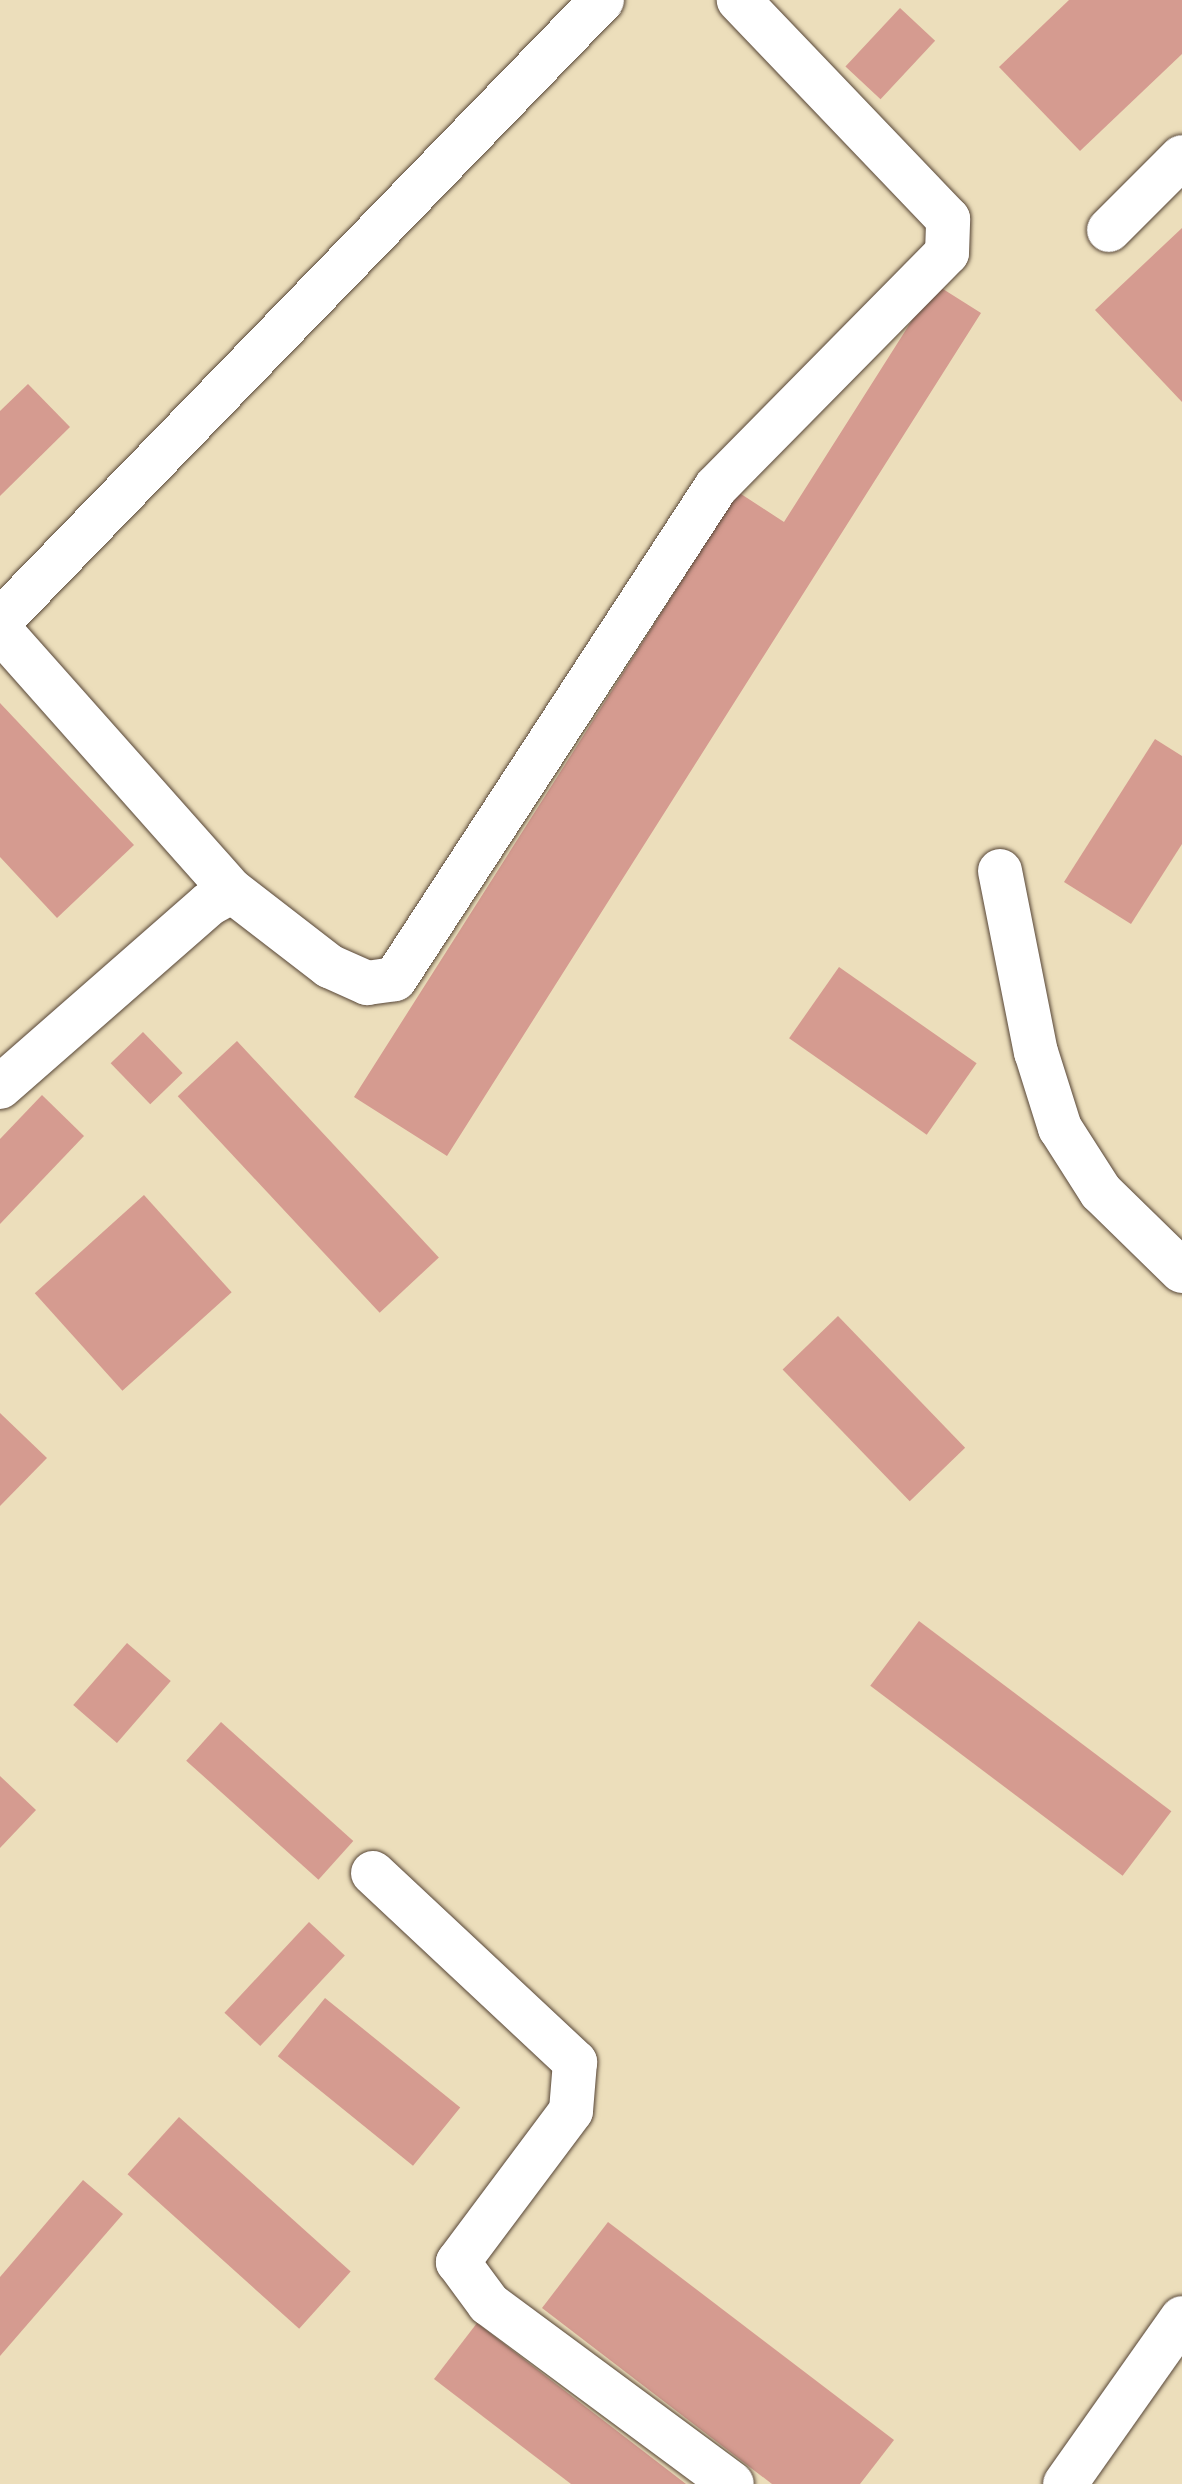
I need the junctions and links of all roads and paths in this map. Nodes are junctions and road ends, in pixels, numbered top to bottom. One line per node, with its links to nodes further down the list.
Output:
1 (602, 0): 5 (street)
2 (739, 0): 8 (street)
3 (1182, 157): 4 (street)
4 (1109, 230)
5 (0, 621)
6 (0, 630): 8 (street)
7 (1000, 871): 10 (street)
8 (232, 891): 9 (street)
9 (0, 1087)
10 (1182, 1271)
11 (373, 1873): 14 (street)
12 (1182, 2318): 13 (street)
13 (1084, 2478)
14 (732, 2484)

